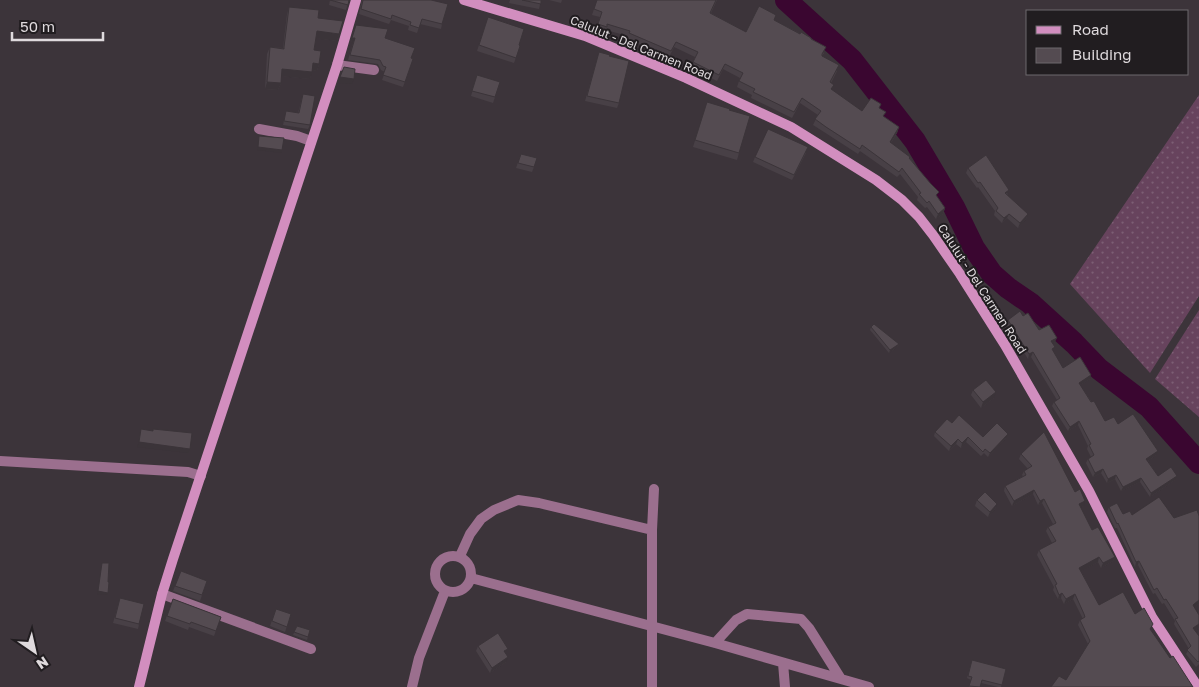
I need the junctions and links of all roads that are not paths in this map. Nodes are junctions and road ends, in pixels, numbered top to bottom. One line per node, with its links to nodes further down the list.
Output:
1 (356, 0): 4 (main road)
2 (464, 0): 3 (main road, Calulut - Del Carmen Road)
3 (477, 2): 26 (main road, Calulut - Del Carmen Road)
4 (337, 65): 5 (street); 7 (main road)
5 (374, 70)
6 (259, 129): 7 (street)
7 (311, 141): 9 (main road)
8 (0, 461): 9 (street)
9 (201, 476): 15 (main road)
10 (654, 489): 11 (street)
11 (652, 530): 12 (street); 16 (street)
12 (460, 556): 13 (street); 14 (street)
13 (471, 578): 14 (street); 16 (street)
14 (445, 591): 22 (street)
15 (162, 594): 18 (street); 21 (main road)
16 (651, 626): 17 (street); 23 (street)
17 (715, 644): 19 (street); 20 (street)
18 (311, 649)
19 (783, 663): 20 (street); 24 (street)
20 (841, 678): 25 (street)
21 (140, 687)
22 (412, 687)
23 (652, 687)
24 (785, 687)
25 (869, 687)
26 (1198, 687)

